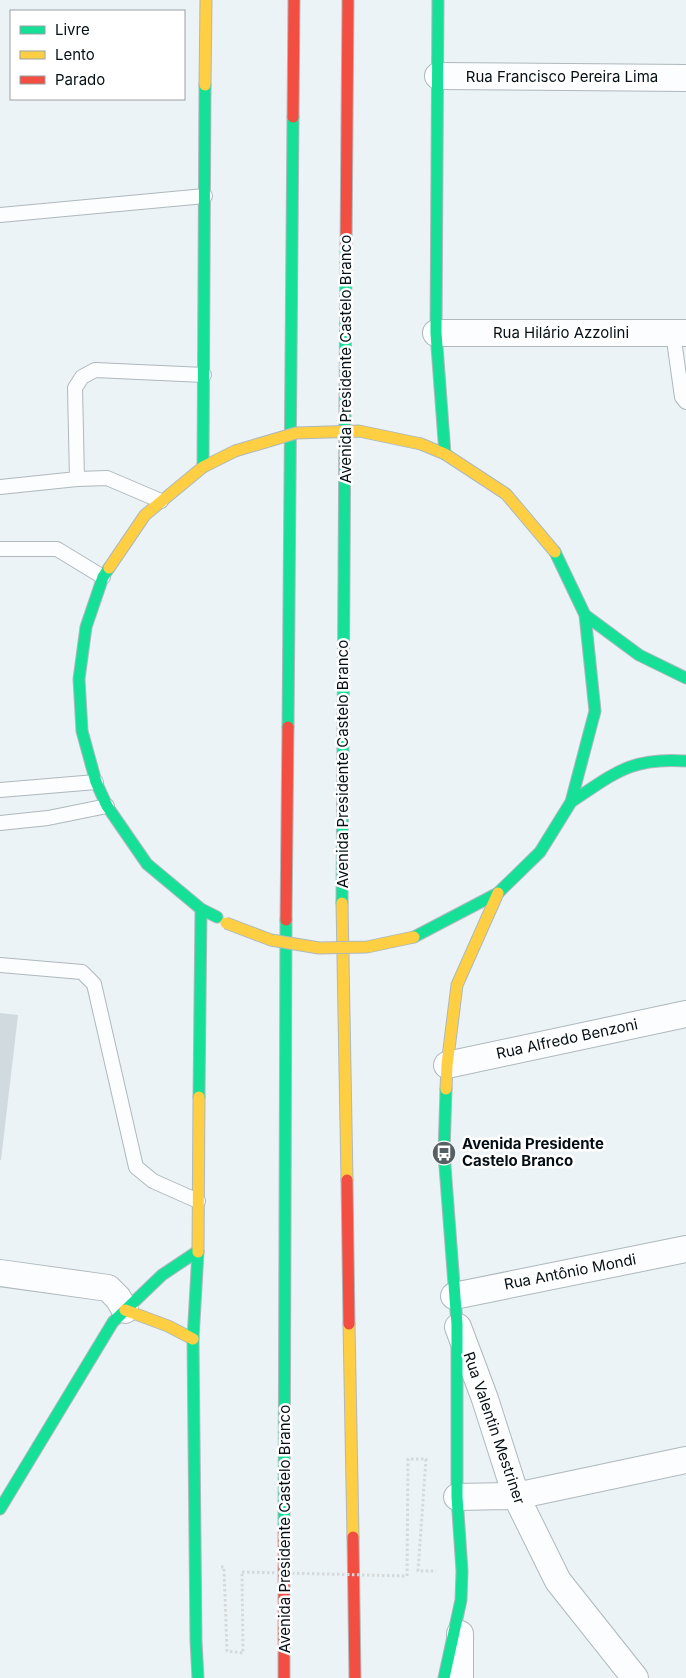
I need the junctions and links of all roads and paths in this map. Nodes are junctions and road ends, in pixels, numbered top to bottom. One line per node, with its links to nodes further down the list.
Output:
1 (206, 0): 7 (main road)
2 (294, 0): 49 (main road, Avenida Presidente Castelo Branco)
3 (348, 0): 50 (main road, Avenida Presidente Castelo Branco)
4 (438, 0): 5 (main road)
5 (438, 76): 6 (street, Rua Francisco Pereira Lima); 9 (main road)
6 (686, 78)
7 (205, 196): 8 (lane); 11 (main road)
8 (0, 215)
9 (436, 333): 10 (street, Rua Hilário Azzolini); 13 (main road)
10 (679, 333): 12 (lane)
11 (204, 376): 14 (main road); 15 (lane)
12 (686, 402)
13 (445, 454): 14 (main road, bridge); 20 (main road)
14 (203, 467): 17 (main road)
15 (77, 479): 16 (lane); 17 (lane)
16 (0, 487)
17 (161, 501): 19 (main road)
18 (0, 549): 19 (lane)
19 (103, 578): 23 (main road)
20 (585, 615): 21 (main road); 25 (main road)
21 (686, 678)
22 (686, 761): 25 (main road)
23 (96, 782): 24 (lane); 26 (main road)
24 (0, 790)
25 (571, 802): 28 (main road)
26 (107, 806): 27 (lane); 29 (main road)
27 (0, 823)
28 (498, 893): 29 (main road, bridge); 32 (main road)
29 (201, 909): 33 (main road)
30 (0, 965): 33 (lane)
31 (686, 1014): 32 (street, Rua Alfredo Benzoni)
32 (447, 1065): 37 (main road)
33 (198, 1201): 35 (main road)
34 (686, 1249): 37 (street, Rua Antônio Mondi)
35 (198, 1251): 38 (main road); 40 (main road)
36 (0, 1273): 38 (street)
37 (454, 1296): 39 (main road)
38 (125, 1310): 40 (main road); 44 (main road)
39 (457, 1324): 42 (street, Rua Valentin Mestriner); 43 (main road)
40 (193, 1339): 45 (main road)
41 (686, 1460): 42 (street)
42 (516, 1496): 43 (street); 53 (street, Rua Valentin Mestriner)
43 (457, 1497): 46 (main road)
44 (0, 1509)
45 (195, 1567): 46 (path, bridge); 48 (main road)
46 (462, 1571): 47 (main road)
47 (460, 1600): 51 (main road); 52 (street)
48 (198, 1678)
49 (284, 1678)
50 (355, 1678)
51 (444, 1678)
52 (460, 1678)
53 (635, 1678)

